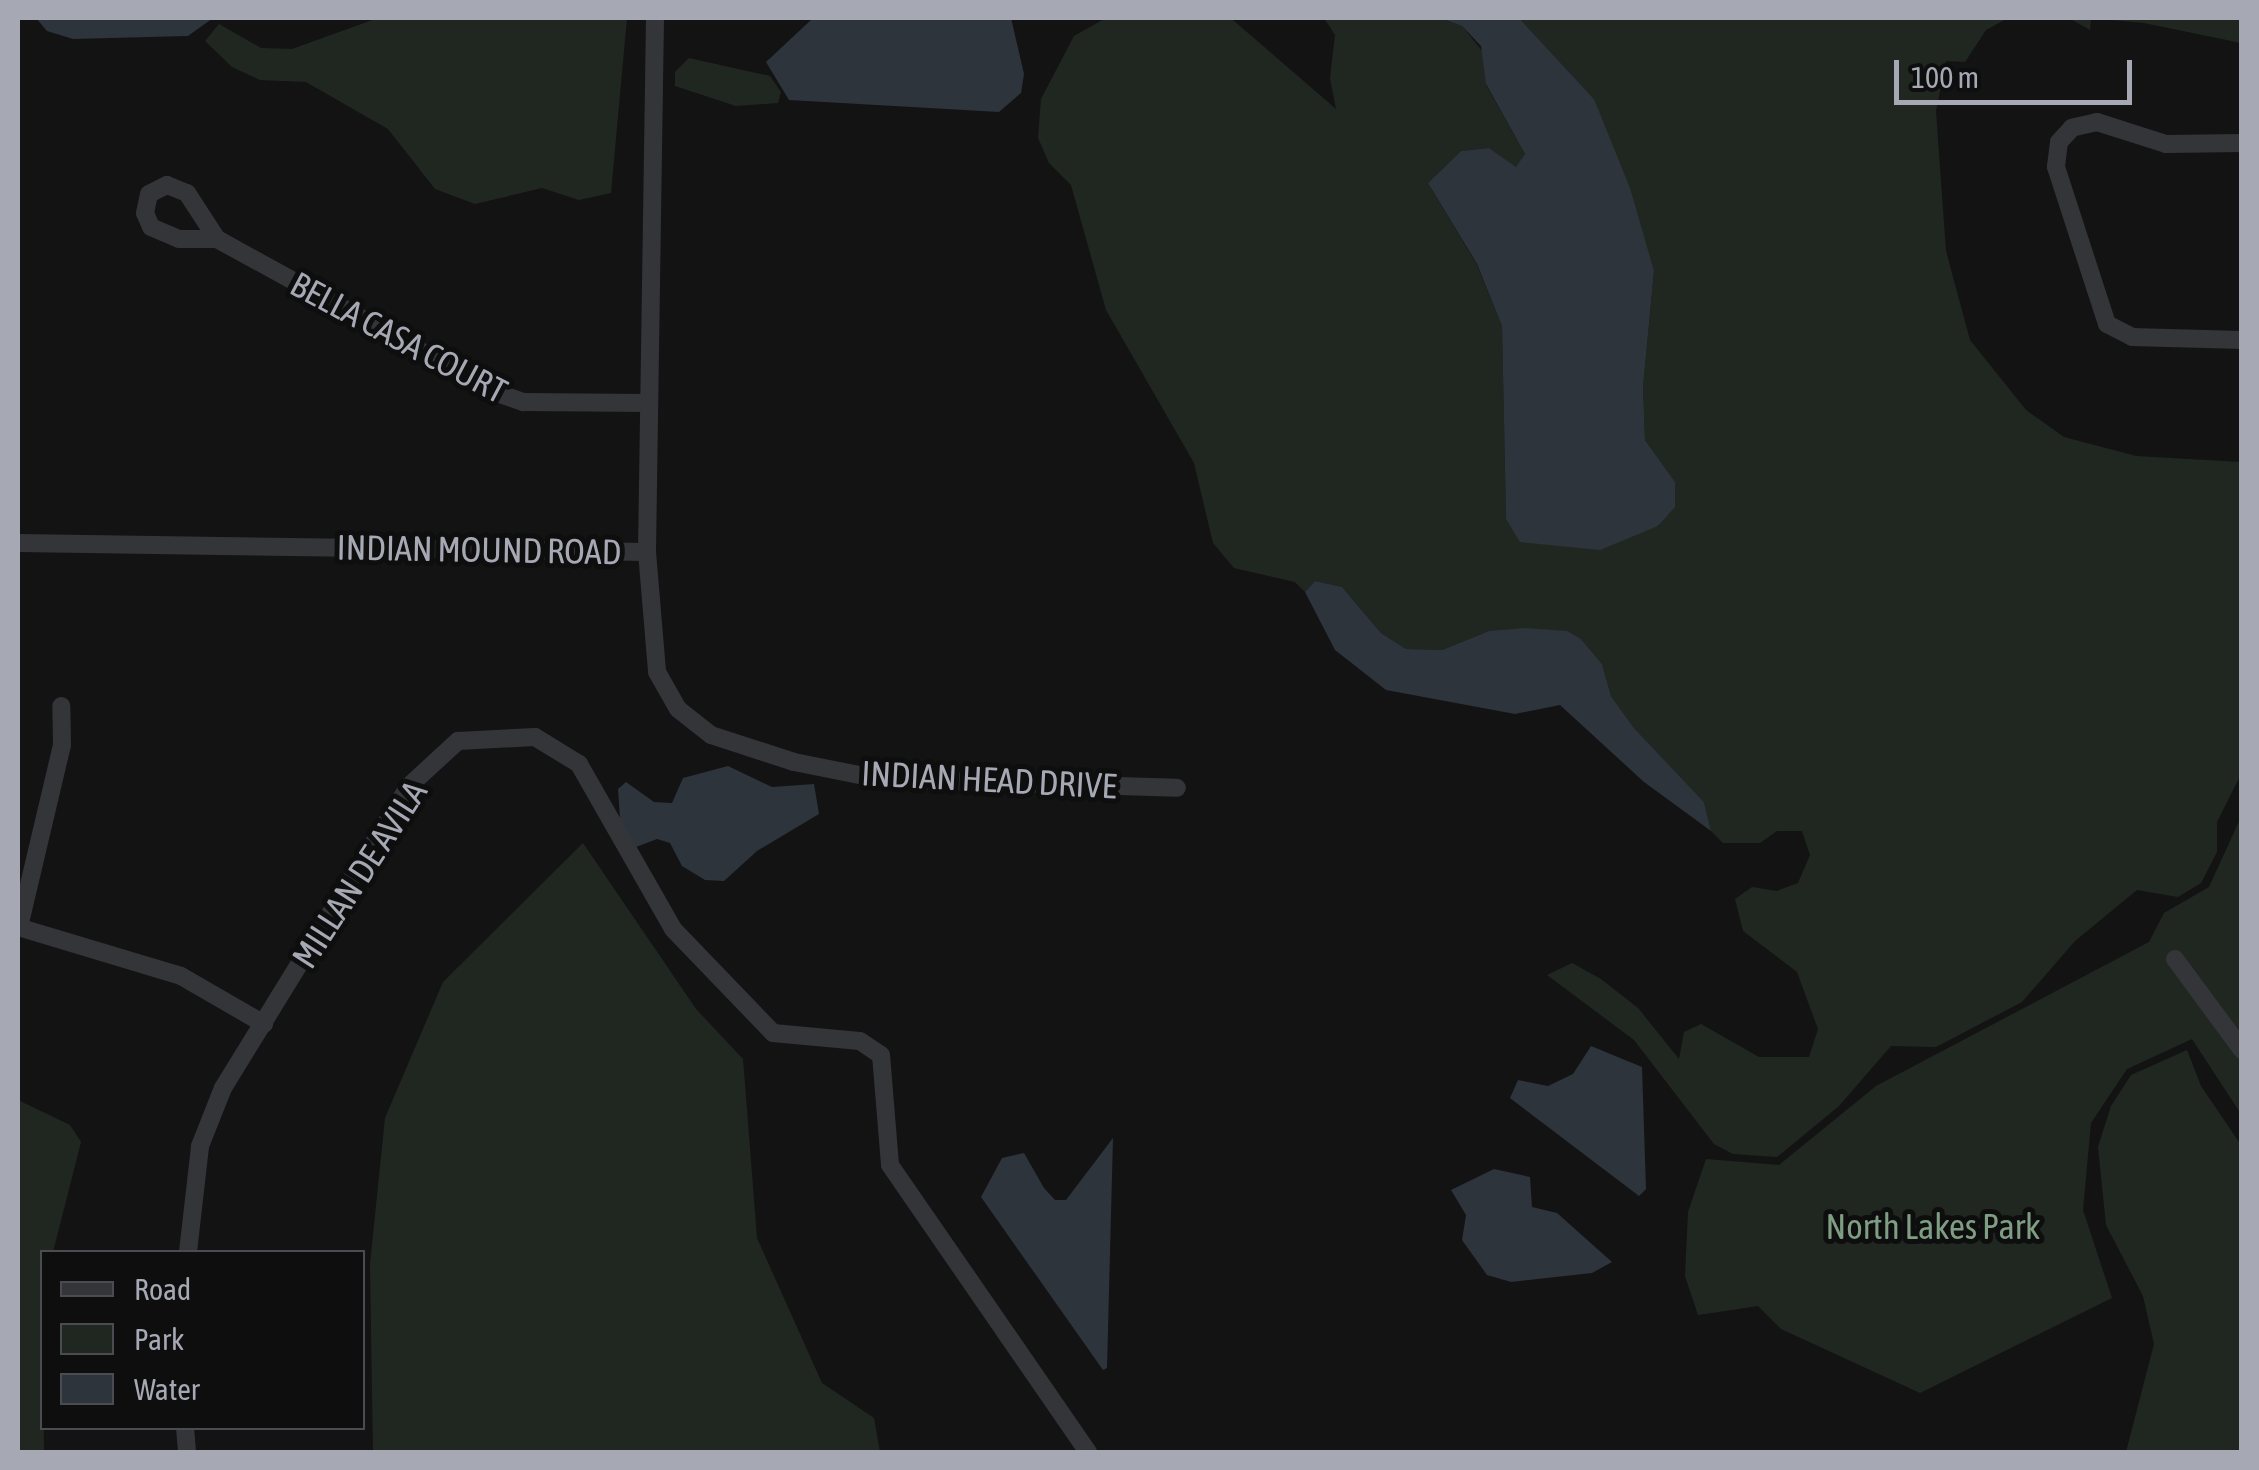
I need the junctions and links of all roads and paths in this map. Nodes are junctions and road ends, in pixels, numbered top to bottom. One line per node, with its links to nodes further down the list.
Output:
1 (655, 18): 5 (street, INDIAN MOUND ROAD)
2 (2242, 144): 4 (street)
3 (217, 239): 5 (street, BELLA CASA COURT)
4 (2242, 340)
5 (649, 403): 7 (street, INDIAN MOUND ROAD)
6 (18, 543): 7 (street, INDIAN MOUND ROAD)
7 (647, 552): 9 (street, INDIAN HEAD DRIVE)
8 (60, 706): 10 (street)
9 (1178, 788)
10 (18, 927): 12 (street)
11 (2175, 959): 13 (street)
12 (264, 1024): 14 (street, MILLAN DE AVILA); 15 (street, MILLAN DE AVILA)
13 (2242, 1050)
14 (188, 1250)
15 (1088, 1452)

